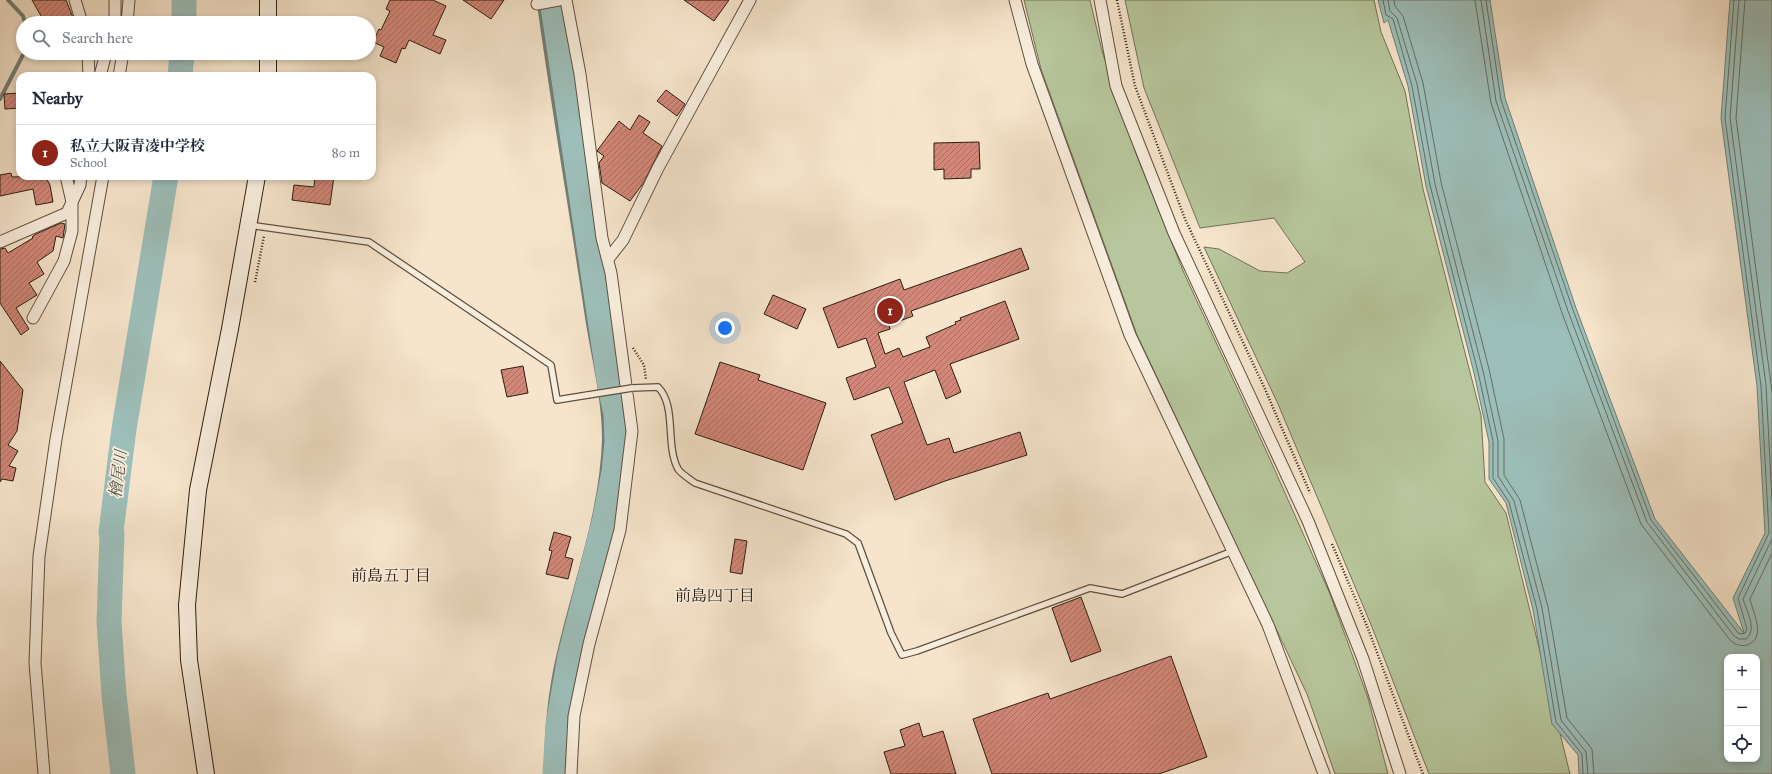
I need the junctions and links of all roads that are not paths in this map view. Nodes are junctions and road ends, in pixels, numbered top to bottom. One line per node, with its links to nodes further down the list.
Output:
1 (75, 0): 11 (street)
2 (115, 0): 12 (street)
3 (129, 0): 13 (street)
4 (268, 0): 14 (street)
5 (559, 0): 10 (street)
6 (566, 0): 30 (street)
7 (750, 0): 30 (street)
8 (1015, 0): 32 (street)
9 (1100, 0): 37 (street)
10 (537, 4)
11 (80, 16)
12 (115, 16)
13 (128, 16)
14 (268, 16)
15 (88, 60): 19 (street)
16 (104, 60): 20 (street)
17 (122, 60): 21 (street)
18 (268, 60): 22 (street)
19 (89, 72)
20 (101, 72)
21 (120, 72)
22 (268, 72)
23 (67, 180): 27 (street)
24 (81, 180): 27 (street)
25 (102, 180): 33 (street)
26 (256, 180): 28 (street)
27 (72, 202): 29 (street); 31 (street)
28 (249, 225): 32 (lane, bridge); 34 (street)
29 (0, 242)
30 (608, 259): 35 (street)
31 (33, 318)
32 (1233, 551): 36 (street)
33 (44, 774)
34 (206, 774)
35 (571, 774)
36 (1324, 774)
37 (1400, 774)

